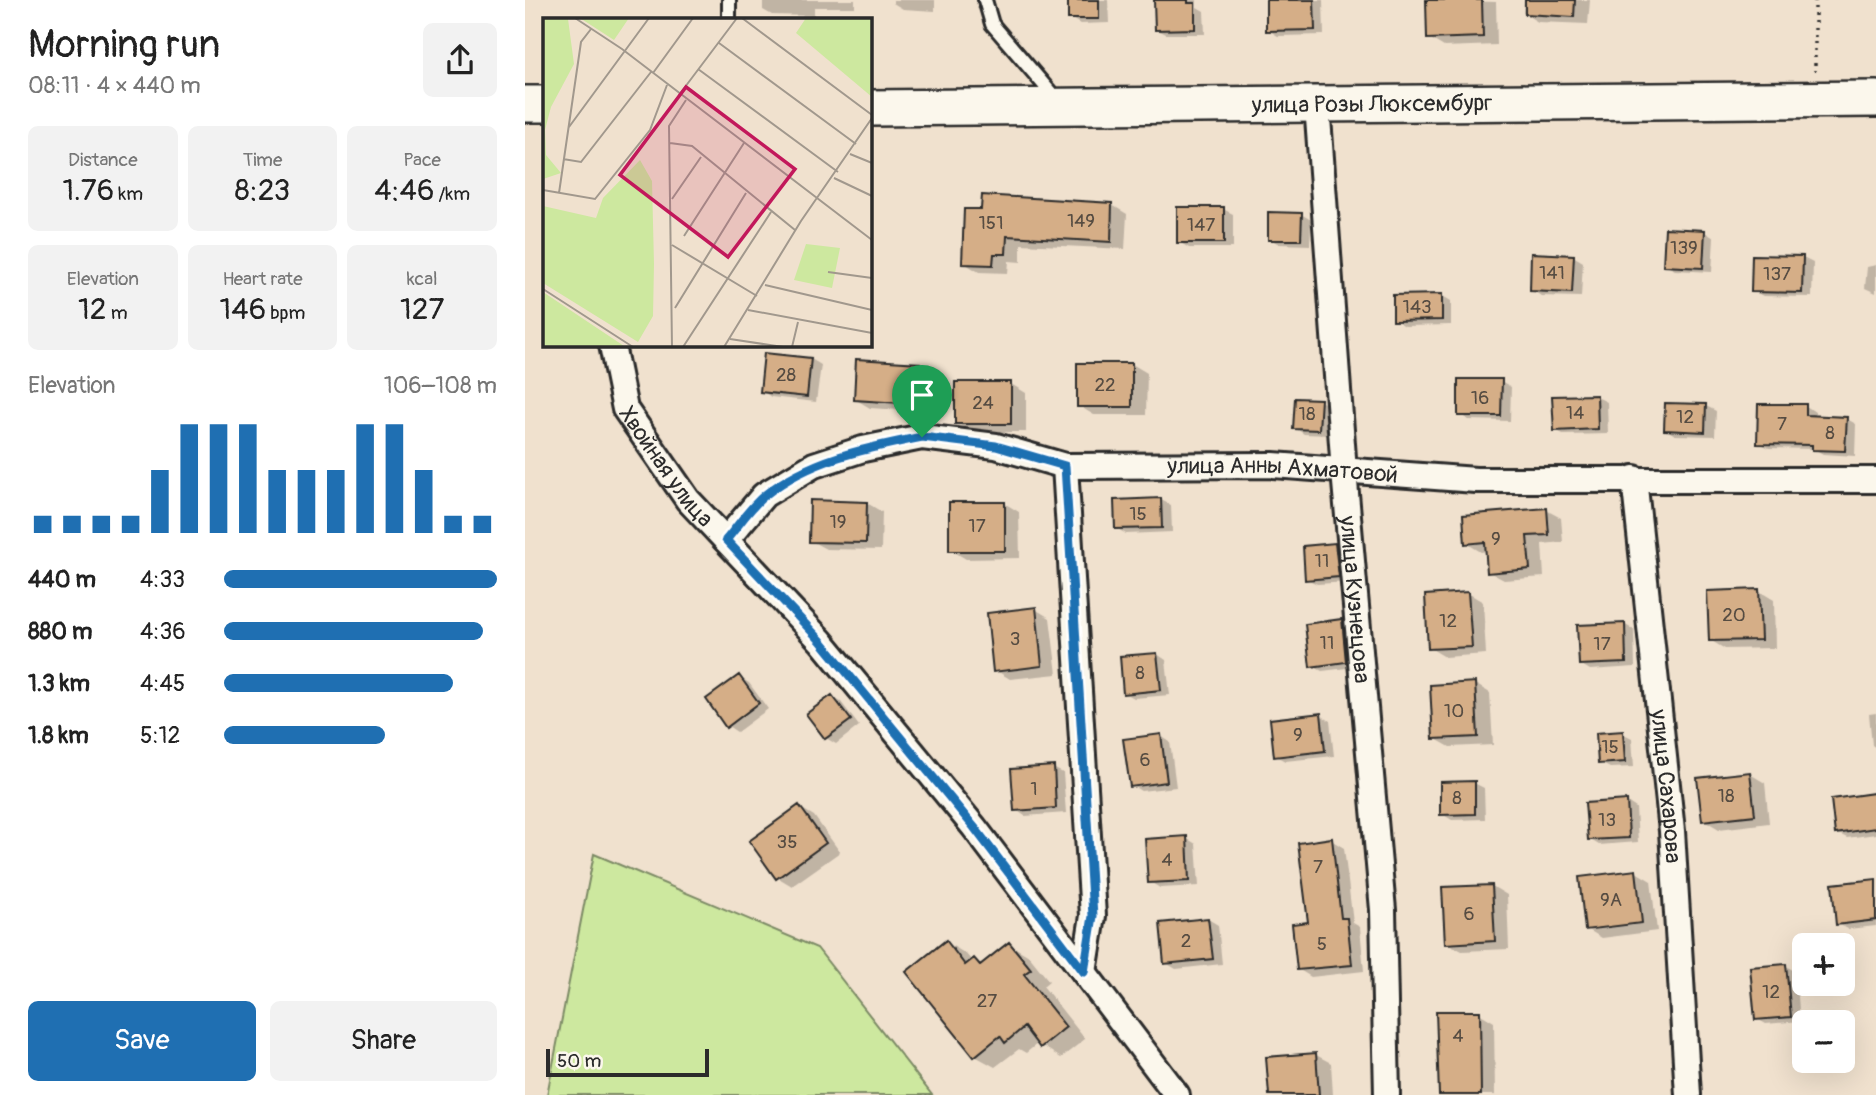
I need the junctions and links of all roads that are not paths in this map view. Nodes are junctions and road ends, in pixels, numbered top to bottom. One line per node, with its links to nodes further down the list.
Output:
1 (729, 0): 3 (lane)
2 (985, 0): 8 (lane)
3 (729, 18)
4 (1876, 99): 7 (street, улица Розы Люксембург)
5 (525, 104): 6 (street)
6 (543, 104)
7 (1317, 104): 8 (street, улица Розы Люксембург); 12 (street, улица Кузнецова)
8 (1062, 106): 9 (street, улица Розы Люксембург)
9 (871, 107)
10 (611, 346): 15 (street, Хвойная улица)
11 (1065, 466): 12 (street, улица Анны Ахматовой); 15 (street, улица Анны Ахматовой); 16 (street)
12 (1344, 471): 13 (street, улица Анны Ахматовой); 18 (street, улица Кузнецова)
13 (1634, 478): 14 (street, улица Анны Ахматовой); 19 (street, улица Сахарова)
14 (1876, 481)
15 (726, 540): 16 (street, Хвойная улица)
16 (1084, 972): 17 (street, Хвойная улица)
17 (1177, 1095)
18 (1387, 1095)
19 (1688, 1095)

